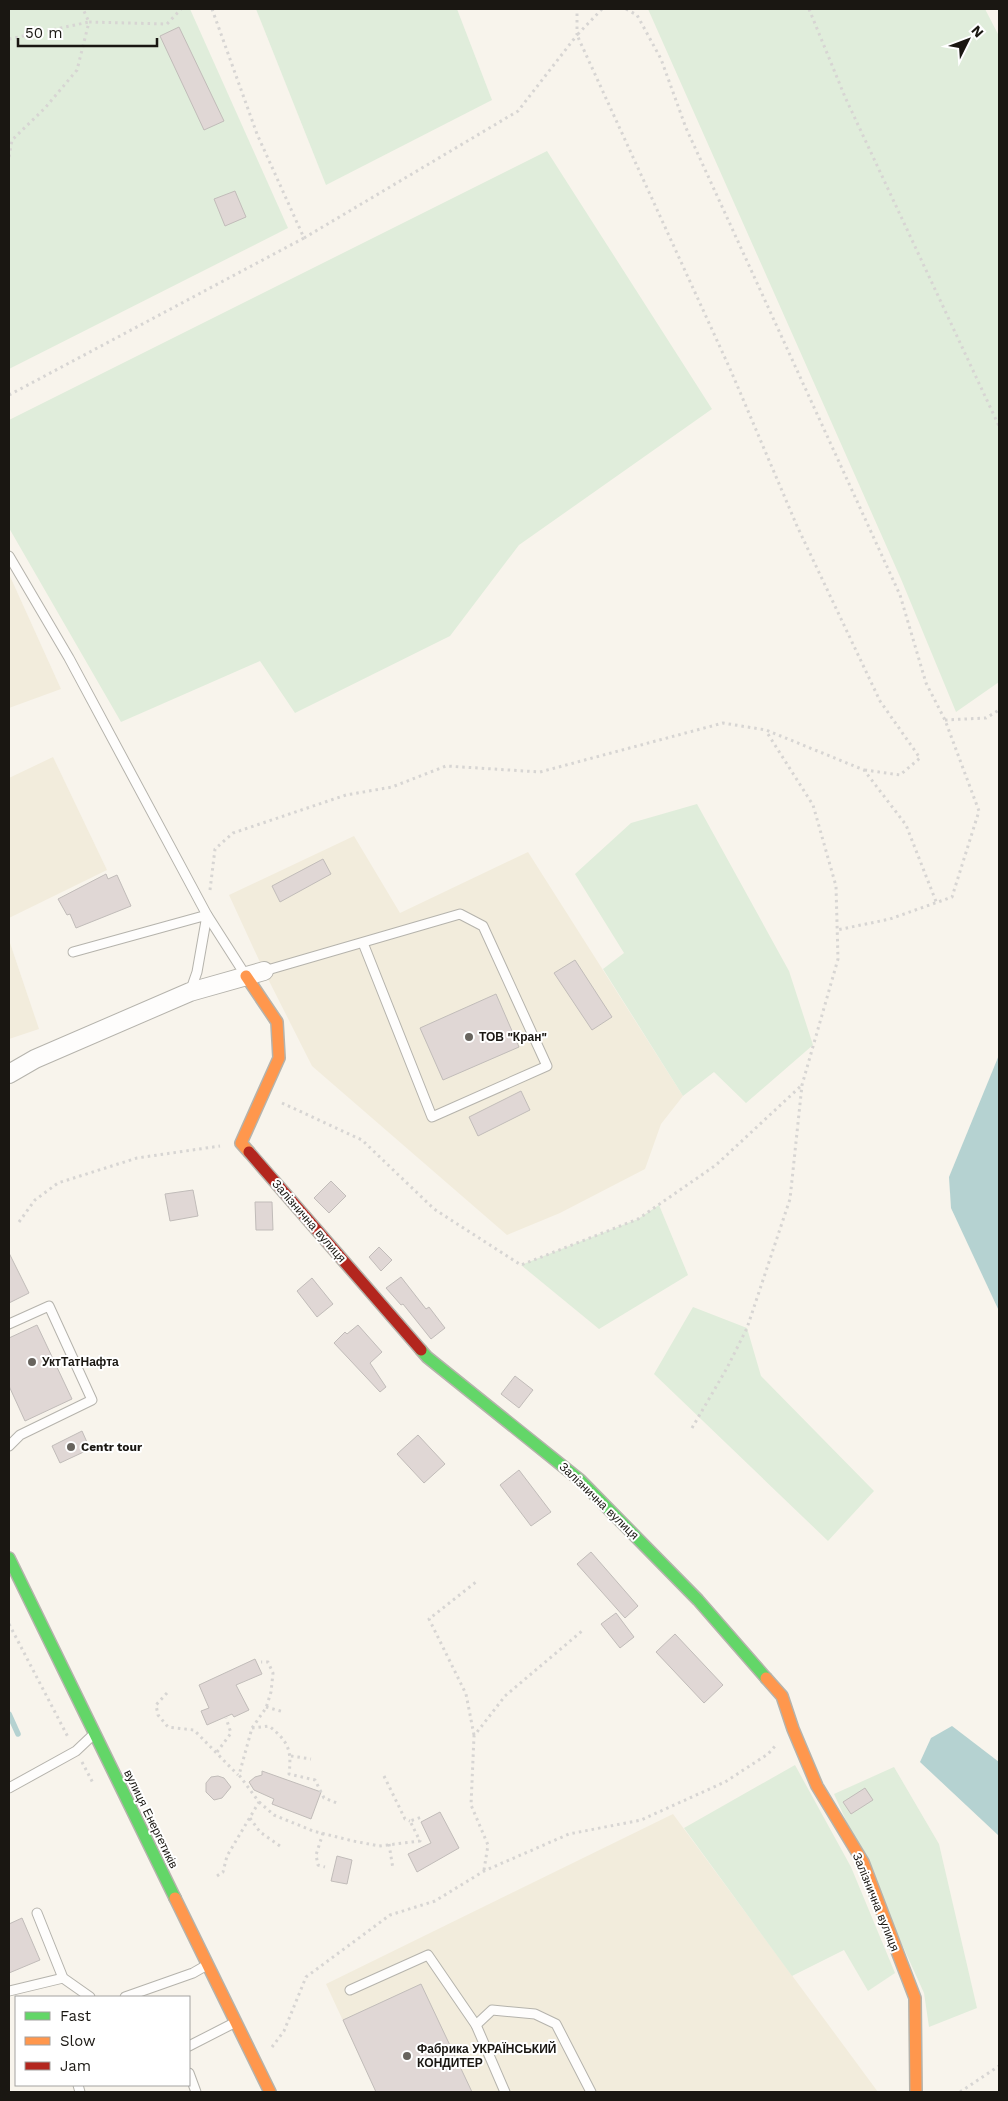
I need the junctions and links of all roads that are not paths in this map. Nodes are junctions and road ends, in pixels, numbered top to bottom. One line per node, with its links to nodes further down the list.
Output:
1 (9, 556): 2 (lane)
2 (207, 915): 4 (lane); 6 (lane); 7 (lane)
3 (363, 943): 3 (lane); 5 (lane)
4 (73, 952)
5 (264, 971): 6 (street)
6 (246, 976): 7 (street); 29 (street, Залізнична вулиця)
7 (190, 992): 8 (street)
8 (9, 1074)
9 (9, 1324): 10 (lane)
10 (9, 1446)
11 (9, 1558): 12 (street, вулиця Енергетиків)
12 (94, 1734): 13 (lane); 15 (street, вулиця Енергетиків)
13 (9, 1788)
14 (38, 1913): 16 (lane)
15 (207, 1964): 20 (lane); 21 (street, вулиця Енергетиків)
16 (63, 1978): 18 (lane); 19 (lane)
17 (350, 1990): 22 (lane)
18 (9, 1991)
19 (89, 1996)
20 (128, 1996)
21 (236, 2022): 23 (lane); 26 (street, вулиця Енергетиків)
22 (476, 2026): 27 (lane); 28 (lane)
23 (190, 2045)
24 (190, 2076): 25 (lane)
25 (196, 2092)
26 (270, 2092)
27 (505, 2092)
28 (591, 2092)
29 (916, 2092)

